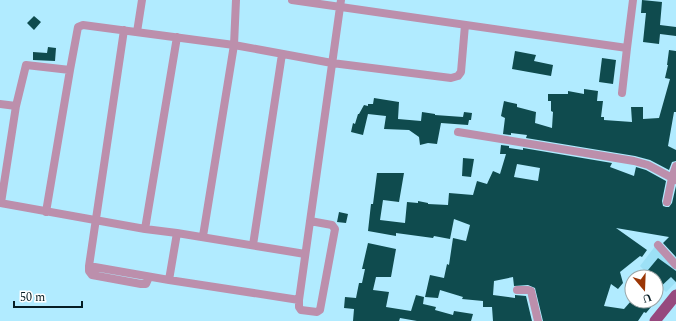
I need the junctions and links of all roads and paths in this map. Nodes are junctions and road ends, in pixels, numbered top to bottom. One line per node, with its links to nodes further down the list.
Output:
1 (142, 0): 8 (street)
2 (236, 0): 10 (street)
3 (292, 0): 5 (street)
4 (633, 0): 11 (street)
5 (341, 4): 6 (street); 13 (street)
6 (465, 25): 11 (street); 13 (street)
7 (124, 30): 8 (street); 14 (street); 24 (street)
8 (137, 32): 9 (street)
9 (177, 37): 10 (street); 26 (street)
10 (234, 45): 12 (street); 28 (street)
11 (627, 48): 15 (street)
12 (282, 54): 13 (street); 30 (street)
13 (332, 63): 25 (street)
14 (70, 70): 17 (street); 23 (street)
15 (622, 93)
16 (0, 104): 17 (street)
17 (16, 106): 22 (street)
18 (458, 132): 20 (street)
19 (676, 166): 20 (street)
20 (674, 179): 21 (street)
21 (667, 202)
22 (1, 203): 23 (street)
23 (46, 212): 24 (street)
24 (95, 220): 26 (street); 33 (street)
25 (310, 221): 31 (street); 36 (street)
26 (145, 229): 27 (street)
27 (177, 233): 28 (street); 33 (street)
28 (203, 236): 30 (street)
29 (658, 244): 32 (street)
30 (253, 245): 31 (street)
31 (305, 254): 36 (street)
32 (676, 265)
33 (169, 280): 36 (street)
34 (517, 290): 37 (street)
35 (676, 295): 38 (main road)
36 (299, 300)
37 (538, 321)
38 (654, 321)

